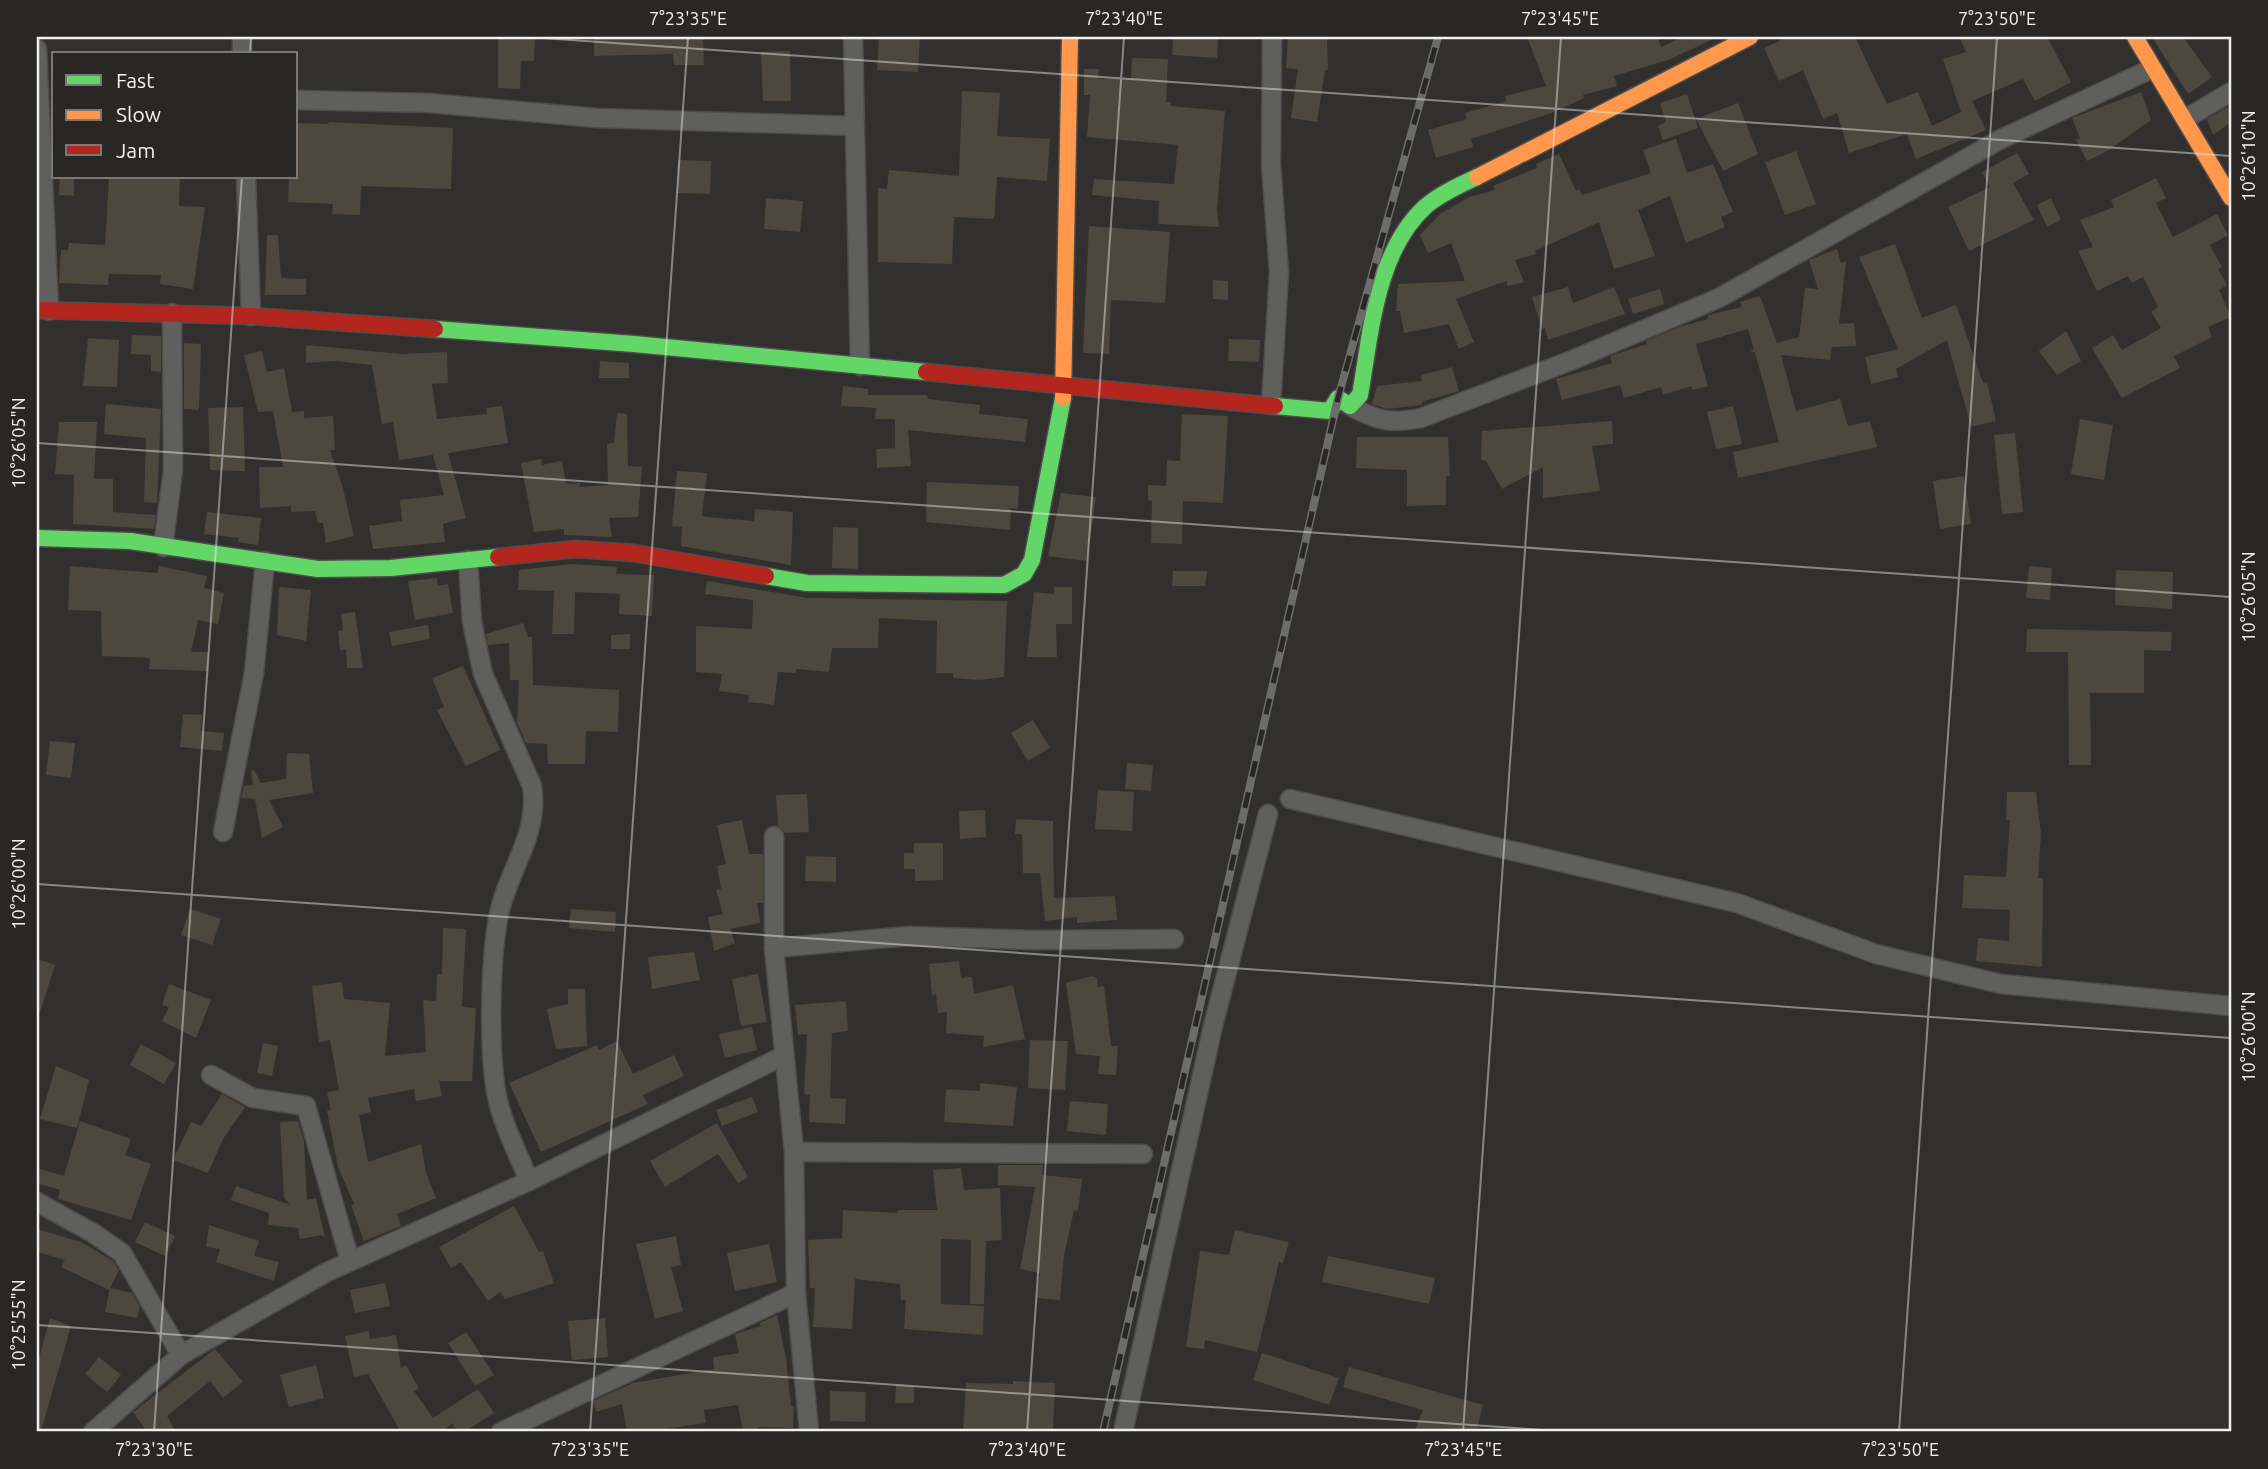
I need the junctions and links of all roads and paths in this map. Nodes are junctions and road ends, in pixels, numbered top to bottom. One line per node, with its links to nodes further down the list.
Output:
1 (853, 37): 12 (street)
2 (1070, 37): 19 (street)
3 (1272, 37): 20 (street)
4 (1750, 37): 21 (street)
5 (2135, 37): 8 (street)
6 (37, 49): 7 (street)
7 (37, 59): 15 (street)
8 (2151, 69): 11 (street); 21 (street)
9 (2231, 92): 11 (street)
10 (298, 100): 12 (street)
11 (2185, 119): 14 (street)
12 (855, 126): 18 (street)
13 (246, 178): 17 (street)
14 (2231, 198)
15 (43, 310): 16 (street)
16 (172, 313): 17 (street); 23 (street)
17 (251, 316): 18 (street)
18 (860, 366): 19 (street)
19 (1065, 387): 20 (street); 24 (street)
20 (1271, 405): 21 (street)
21 (1350, 406)
22 (37, 538): 23 (street)
23 (163, 547): 25 (street)
24 (468, 560): 25 (street); 37 (street)
25 (265, 561): 28 (street)
26 (1290, 799): 32 (street)
27 (1268, 814): 45 (street)
28 (223, 832)
29 (774, 836): 31 (street)
30 (1174, 939): 31 (street)
31 (774, 948): 33 (street)
32 (2231, 1006)
33 (783, 1056): 35 (street); 37 (street)
34 (211, 1075): 39 (street)
35 (794, 1152): 36 (street); 40 (street)
36 (1143, 1154)
37 (529, 1181): 39 (street)
38 (37, 1202): 41 (street)
39 (350, 1261): 41 (street)
40 (796, 1293): 43 (street); 44 (street)
41 (181, 1354): 42 (street)
42 (93, 1432)
43 (501, 1432)
44 (809, 1432)
45 (1123, 1432)

